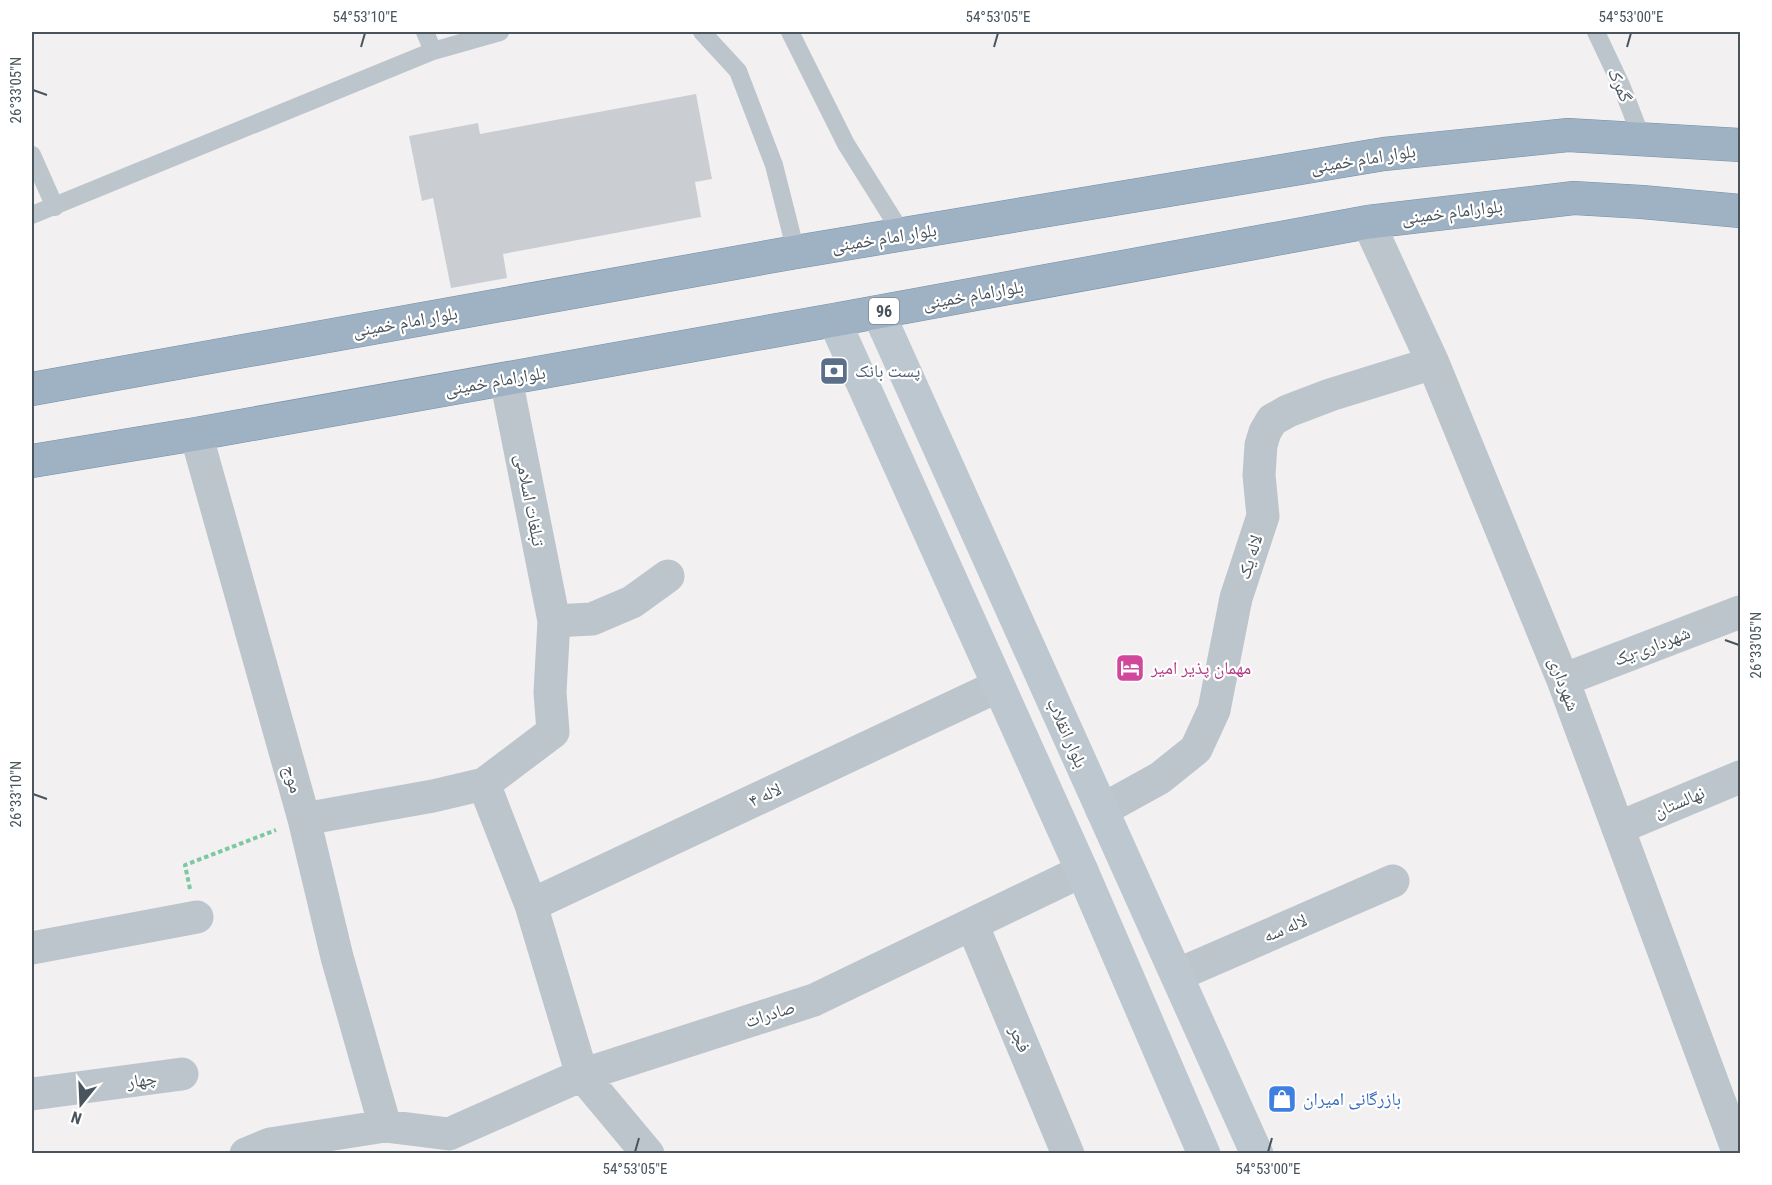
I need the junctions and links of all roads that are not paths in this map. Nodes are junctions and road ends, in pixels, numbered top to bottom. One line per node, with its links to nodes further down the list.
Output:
1 (425, 32): 6 (lane)
2 (500, 32): 6 (lane)
3 (702, 32): 15 (lane)
4 (790, 32): 14 (lane)
5 (1596, 32): 7 (lane, گمرک)
6 (433, 51): 10 (lane)
7 (1642, 140): 8 (highway, بلوار امام خمینی); 14 (highway, بلوار امام خمینی)
8 (1740, 145)
9 (32, 155): 10 (lane)
10 (55, 207): 12 (lane)
11 (1740, 211): 13 (highway, بلوارامام خمینی / 96)
12 (32, 215)
13 (1368, 222): 16 (highway, بلوارامام خمینی / 96); 18 (street, شهرداری)
14 (903, 235): 15 (highway, بلوار امام خمینی)
15 (796, 252): 20 (highway, بلوار امام خمینی)
16 (878, 312): 17 (highway, بلوارامام خمینی / 96); 30 (main road, بلوار انقلاب)
17 (834, 320): 19 (highway, بلوارامام خمینی / 96); 27 (main road)
18 (1433, 363): 26 (street, شهرداری); 30 (street, لاله یک)
19 (506, 379): 21 (highway, بلوارامام خمینی / 96); 25 (street, تبلغات اسلامی)
20 (32, 389)
21 (196, 434): 22 (highway, بلوارامام خمینی / 96); 31 (street, موج)
22 (32, 462)
23 (668, 576): 25 (street)
24 (1740, 612): 26 (street, شهرداری-یک)
25 (555, 621): 29 (street, تبلغات اسلامی)
26 (1563, 680): 32 (street, شهرداری)
27 (998, 686): 33 (main road); 35 (street, لاله ۴)
28 (1740, 777): 32 (street, نهالستان)
29 (484, 784): 31 (street); 35 (street)
30 (1102, 810): 39 (main road, بلوار انقلاب)
31 (304, 819): 43 (street, موج)
32 (1618, 828): 50 (street, شهرداری)
33 (1083, 872): 37 (street, صادرات); 48 (main road)
34 (1393, 881): 39 (street, لاله سه)
35 (531, 904): 41 (street)
36 (197, 917): 38 (street)
37 (972, 924): 41 (street, صادرات); 47 (street, فجر)
38 (32, 948)
39 (1177, 975): 49 (main road, بلوار انقلاب)
40 (182, 1074): 42 (street, چهار)
41 (582, 1075): 44 (street, صادرات); 46 (street)
42 (32, 1094)
43 (385, 1126): 44 (street, صادرات); 45 (street, صادرات)
44 (440, 1144)
45 (246, 1154)
46 (648, 1154)
47 (1068, 1154)
48 (1204, 1154)
49 (1257, 1154)
50 (1739, 1154)

